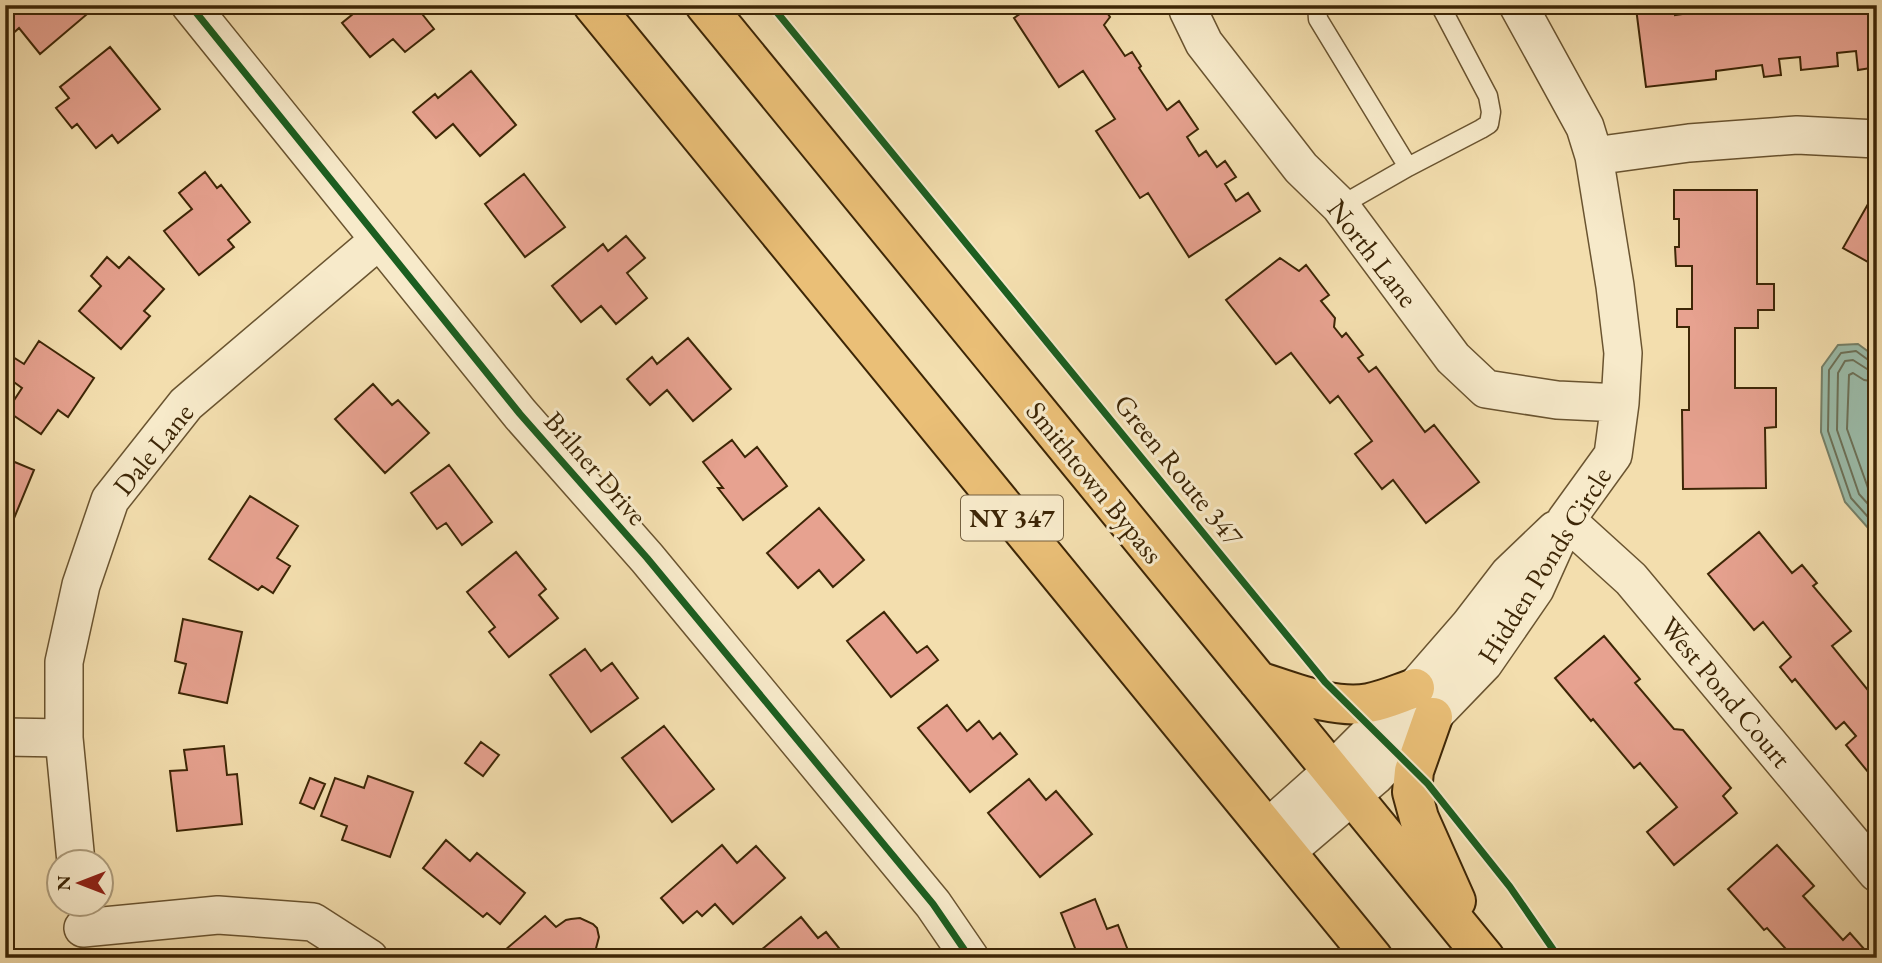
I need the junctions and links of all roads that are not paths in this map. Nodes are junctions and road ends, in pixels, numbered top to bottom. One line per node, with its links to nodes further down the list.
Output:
1 (190, 5): 12 (street, Brilner Drive)
2 (593, 5): 20 (highway, NY 347)
3 (705, 5): 15 (highway, Smithtown Bypass / NY 347)
4 (1189, 5): 11 (street, North Lane)
5 (1317, 5): 10 (lane)
6 (1440, 5): 10 (lane)
7 (1518, 5): 9 (street, Hidden Ponds Circle)
8 (1877, 139): 9 (street)
9 (1594, 156): 13 (street, Hidden Ponds Circle)
10 (1408, 167): 11 (lane)
11 (1340, 206): 13 (street, North Lane)
12 (379, 240): 18 (street, Dale Lane); 26 (street, Brilner Drive)
13 (1620, 403): 14 (street, Hidden Ponds Circle)
14 (1566, 520): 16 (street, Hidden Ponds Circle); 22 (street, West Pond Court)
15 (1258, 681): 16 (highway); 19 (highway, Smithtown Bypass / NY 347)
16 (1424, 703): 19 (street, Hidden Ponds Circle); 24 (highway)
17 (5, 737): 18 (street)
18 (64, 738): 21 (street, Dale Lane)
19 (1342, 784): 20 (street, Hidden Ponds Circle); 24 (highway, Smithtown Bypass / NY 347)
20 (1276, 841): 27 (highway, NY 347)
21 (75, 848)
22 (1877, 873)
23 (83, 930): 25 (street)
24 (1480, 951)
25 (369, 958)
26 (970, 958)
27 (1373, 958)

